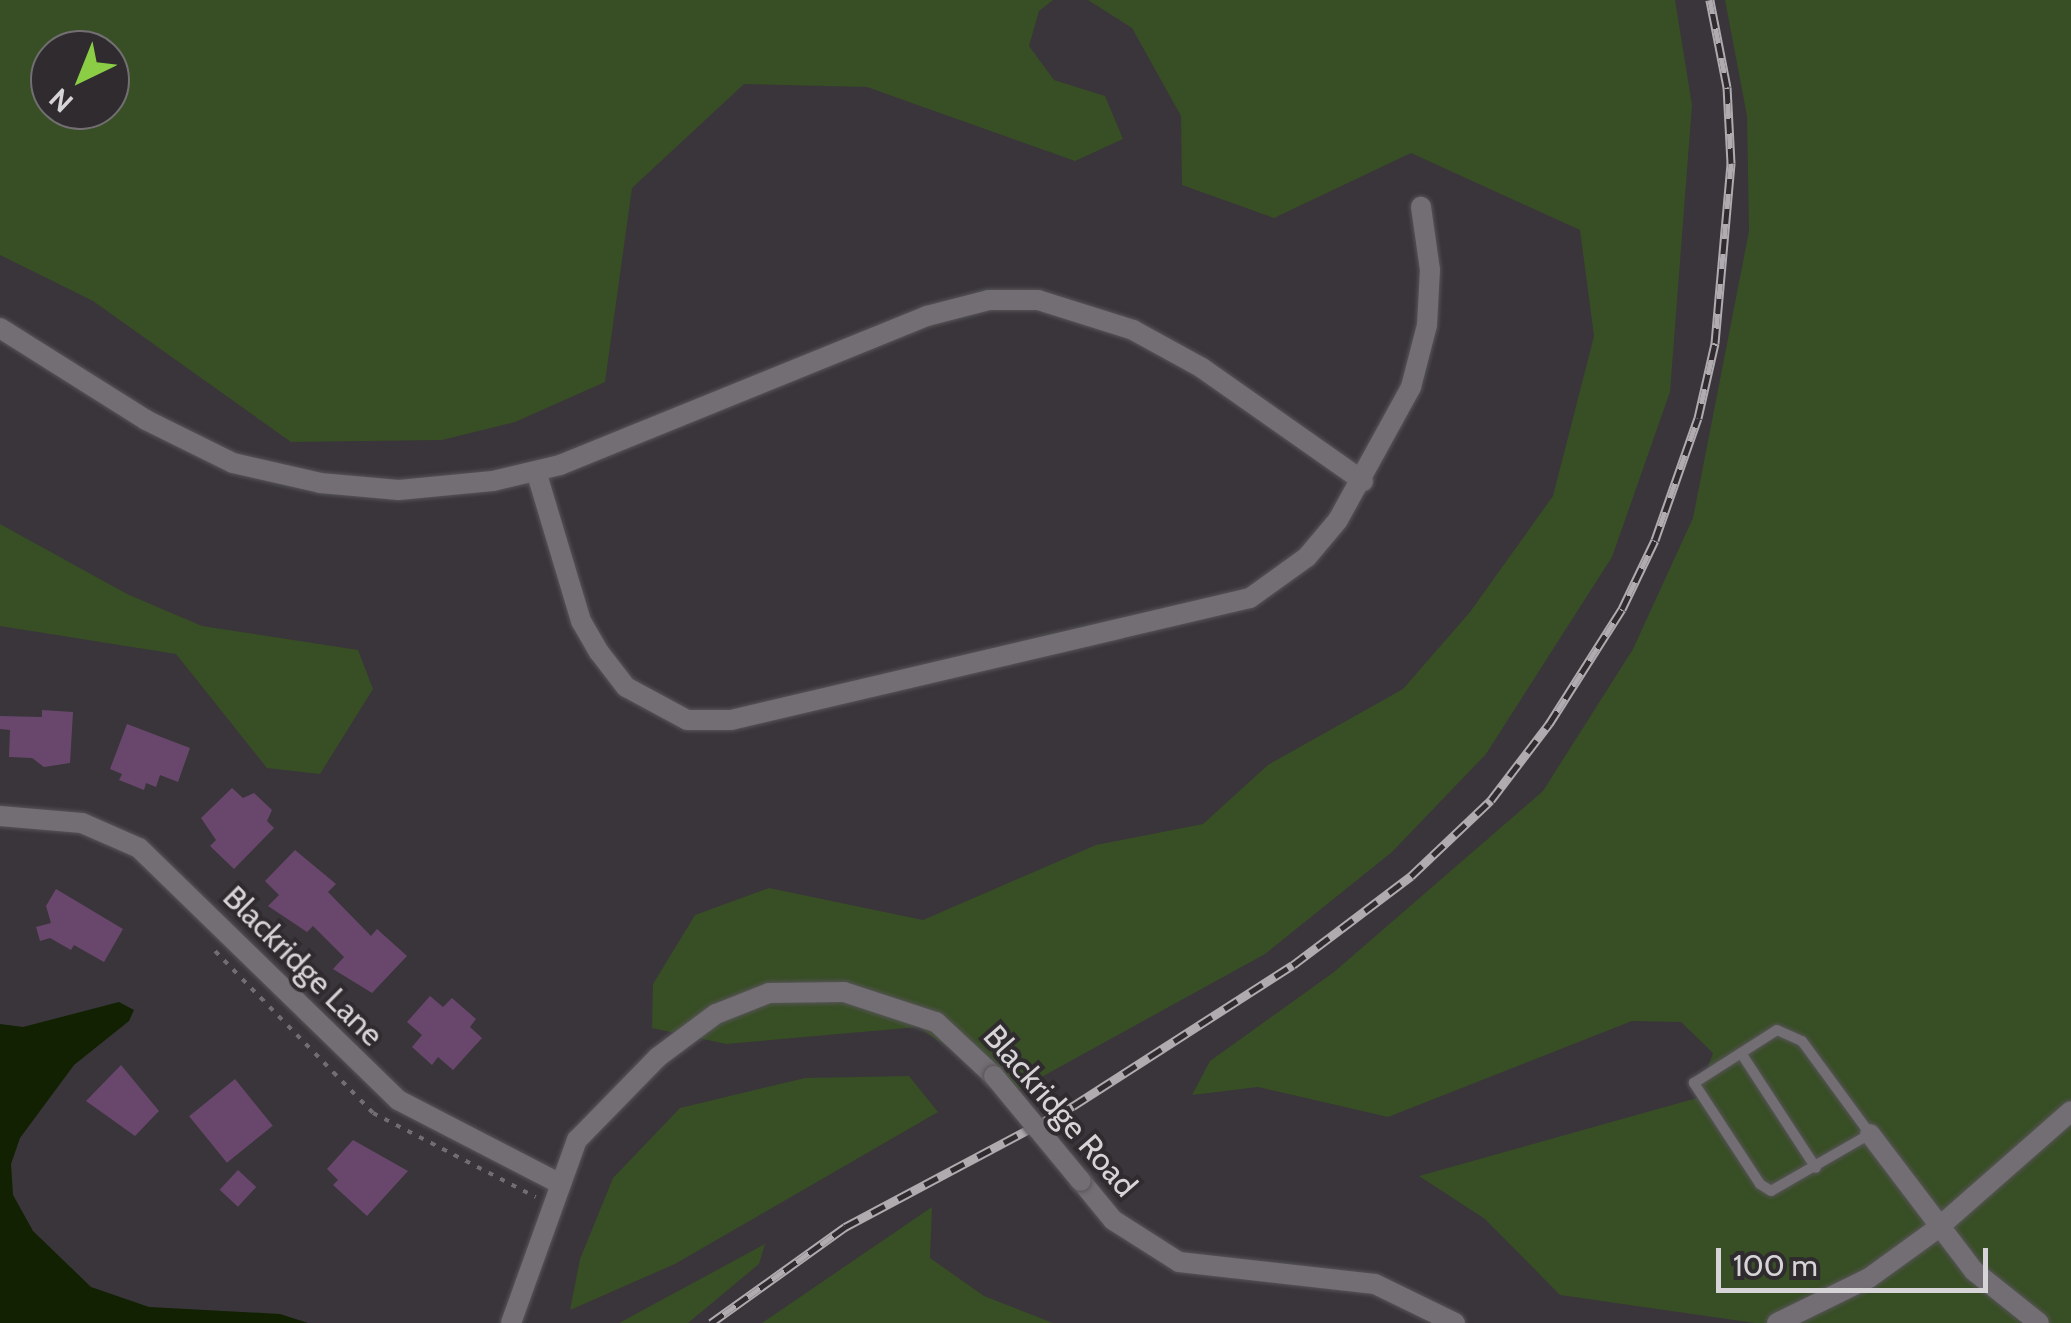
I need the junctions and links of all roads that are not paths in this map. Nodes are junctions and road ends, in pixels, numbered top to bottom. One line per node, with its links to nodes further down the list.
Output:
1 (1421, 207): 4 (street)
2 (0, 328): 3 (street)
3 (536, 470): 4 (street); 4 (street)
4 (1363, 481)
5 (0, 816): 10 (street, Blackridge Lane)
6 (1742, 1053): 8 (lane); 9 (lane); 9 (lane)
7 (2071, 1111): 11 (street)
8 (1870, 1134): 9 (lane); 11 (street)
9 (1816, 1168)
10 (561, 1184): 12 (street, Blackridge Road, bridge); 13 (street, Blackridge Road)
11 (1938, 1228): 15 (street); 16 (street)
12 (1435, 1319): 14 (street, Blackridge Road)
13 (511, 1323)
14 (1455, 1323)
15 (1778, 1323)
16 (2039, 1323)

